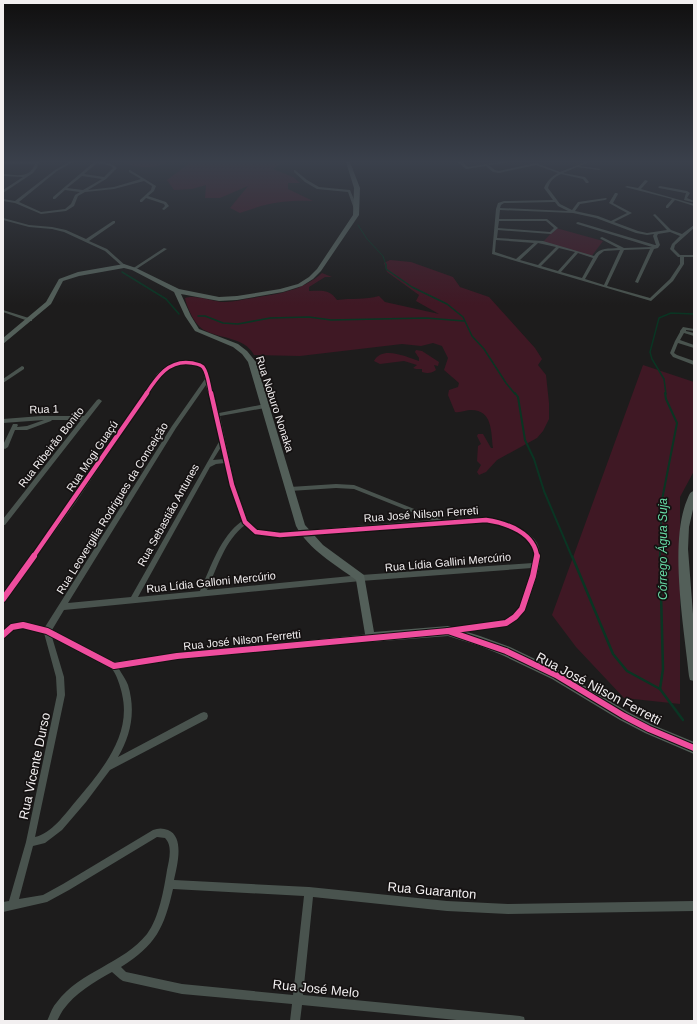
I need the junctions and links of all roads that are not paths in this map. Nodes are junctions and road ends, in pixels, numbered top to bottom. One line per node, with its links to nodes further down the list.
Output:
1 (498, 209): 11 (street)
2 (32, 210): 3 (street)
3 (63, 210)
4 (357, 210): 41 (street)
5 (518, 210): 8 (street)
6 (568, 210): 8 (street)
7 (624, 210): 13 (street)
8 (573, 212): 13 (street)
9 (655, 215): 17 (street)
10 (3, 219): 22 (street)
11 (497, 220): 16 (street); 16 (street)
12 (114, 222): 22 (street)
13 (611, 222): 18 (street)
14 (578, 223): 25 (street)
15 (694, 226): 19 (street)
16 (496, 229): 21 (street)
17 (670, 231): 18 (street); 19 (street)
18 (656, 233): 25 (street)
19 (683, 236): 30 (street)
20 (602, 238): 28 (street)
21 (495, 239): 23 (street); 33 (street)
22 (87, 240): 34 (street)
23 (537, 242): 24 (street); 33 (street)
24 (558, 247): 29 (street); 35 (street)
25 (657, 247): 26 (street)
26 (652, 248): 28 (street); 39 (street)
27 (165, 249): 36 (street)
28 (624, 249): 32 (street); 40 (street)
29 (577, 252): 32 (street); 37 (street)
30 (682, 256): 31 (street); 40 (street)
31 (694, 256)
32 (595, 257): 38 (street)
33 (517, 260): 35 (street)
34 (124, 266): 36 (street); 43 (street)
35 (538, 267): 37 (street)
36 (134, 268): 41 (street)
37 (558, 273): 38 (street)
38 (582, 280): 40 (street)
39 (637, 282)
40 (605, 286)
41 (177, 291): 57 (street, Rua Noburo Nonaka)
42 (4, 313): 43 (street)
43 (30, 320): 48 (street)
44 (694, 330): 45 (street)
45 (682, 331): 46 (street); 47 (street)
46 (694, 335)
47 (677, 341): 49 (street); 50 (street)
48 (3, 342)
49 (694, 347)
50 (694, 363)
51 (22, 368): 53 (street)
52 (207, 380): 54 (street); 55 (street, Rua Leovergilia Rodrigues da Conceição); 77 (street, Rua Mogi Guaçú)
53 (3, 381)
54 (212, 394): 55 (street); 58 (street)
55 (196, 396): 79 (street, Rua Leovergilia Rodrigues da Conceição)
56 (99, 401): 60 (street, Rua Ribeirão Bonito)
57 (265, 406): 58 (street); 68 (street, Rua Noburo Nonaka)
58 (217, 415): 64 (street)
59 (55, 418): 60 (street, Rua 1); 61 (street, Rua 1); 63 (street)
60 (86, 418): 72 (street, Rua Ribeirão Bonito)
61 (18, 420): 62 (street, Rua 1); 63 (street)
62 (3, 421)
63 (14, 428): 65 (street)
64 (222, 440): 66 (street); 67 (street, Rua Sebastião Antunes)
65 (5, 447)
66 (226, 461): 67 (street); 71 (street)
67 (206, 466): 78 (street, Rua Sebastião Antunes)
68 (290, 489): 70 (street); 73 (street, Rua Noburo Nonaka)
69 (694, 494): 85 (street)
70 (441, 521): 73 (street, Rua José Nilson Ferreti); 74 (street, Rua José Nilson Ferreti)
71 (245, 522): 73 (street); 76 (street)
72 (3, 523)
73 (304, 533): 75 (street)
74 (536, 565): 75 (street, Rua Lídia Gallini Mercúrio); 81 (street, Rua José Nilson Ferretti)
75 (361, 578): 76 (street, Rua Lídia Galloni Mercúrio); 83 (street)
76 (202, 593): 78 (street, Rua Lídia Galloni Mercúrio)
77 (3, 599)
78 (133, 600): 79 (street, Rua Lídia Galloni Mercúrio)
79 (62, 607): 80 (street, Rua Leovergilia Rodrigues da Conceição)
80 (47, 631): 82 (street); 84 (street); 89 (street, Rua Vicente Durso)
81 (448, 631): 83 (street, Rua José Nilson Ferretti); 87 (street, Rua José Nilson Ferretti)
82 (3, 635)
83 (370, 637): 84 (street, Rua José Nilson Ferretti)
84 (114, 666): 88 (street)
85 (694, 676)
86 (204, 716): 88 (street)
87 (694, 748)
88 (108, 767): 89 (street)
89 (30, 842): 92 (street, Rua Vicente Durso)
90 (169, 884): 91 (street, Rua Guaranton); 92 (street); 95 (street)
91 (309, 892): 93 (street, Rua Guaranton); 96 (street)
92 (13, 905): 94 (street)
93 (694, 906)
94 (3, 907)
95 (113, 966): 96 (street, Rua José Melo); 97 (street)
96 (297, 998): 98 (street); 99 (street, Rua José Melo)
97 (52, 1021)
98 (295, 1021)
99 (520, 1021)

